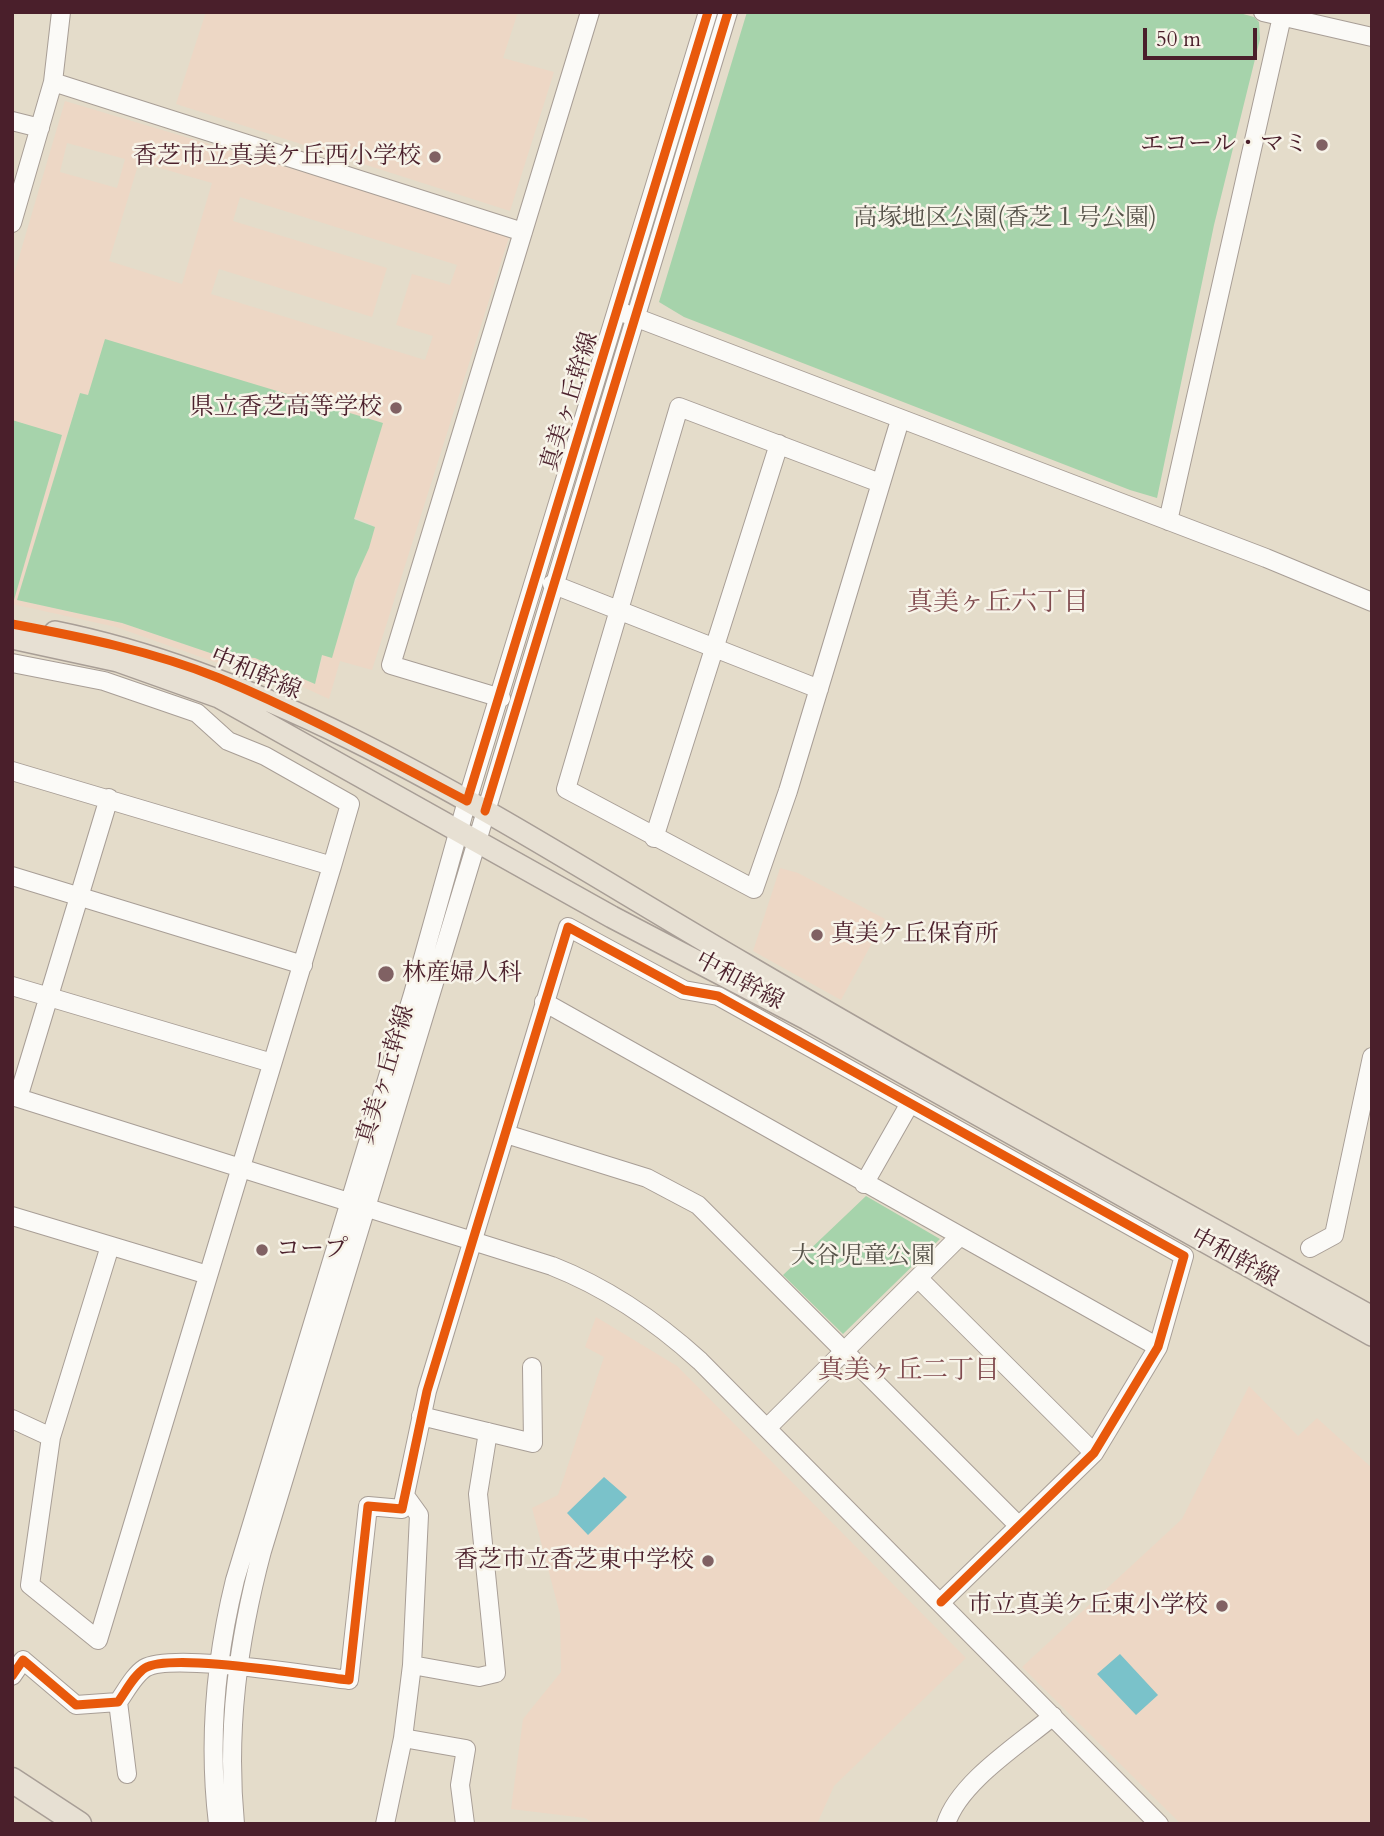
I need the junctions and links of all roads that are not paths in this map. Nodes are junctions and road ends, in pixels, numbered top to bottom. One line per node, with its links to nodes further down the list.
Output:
1 (61, 12): 8 (street)
2 (590, 12): 12 (street)
3 (709, 12): 13 (street, 真美ヶ丘幹線)
4 (727, 12): 13 (street, 真美ヶ丘幹線)
5 (1263, 12): 6 (street)
6 (1282, 15): 7 (street); 17 (street)
7 (1372, 37)
8 (53, 82): 10 (street); 12 (street)
9 (12, 121): 10 (street)
10 (40, 128): 11 (street)
11 (12, 223)
12 (523, 232): 26 (street)
13 (626, 314): 14 (street); 18 (street, 真美ヶ丘幹線); 26 (street, 真美ヶ丘幹線)
14 (900, 420): 16 (street); 17 (street)
15 (779, 444): 16 (street); 20 (street); 23 (street)
16 (880, 483): 25 (street)
17 (1168, 521): 19 (street)
18 (552, 584): 20 (street); 29 (street, 真美ヶ丘幹線)
19 (1372, 602)
20 (619, 612): 23 (street); 31 (street)
21 (12, 624): 29 (main road, 中和幹線)
22 (12, 638): 30 (main road, 中和幹線)
23 (714, 649): 25 (street); 31 (street)
24 (12, 663): 32 (street)
25 (819, 689): 31 (street)
26 (501, 698): 29 (street, 真美ヶ丘幹線)
27 (12, 771): 28 (street)
28 (109, 798): 32 (street); 34 (street)
29 (476, 806): 30 (street, 真美ヶ丘幹線); 55 (main road, 中和幹線)
30 (468, 835): 46 (street, 真美ヶ丘幹線); 47 (street, 真美ヶ丘幹線); 56 (main road, 中和幹線)
31 (654, 838)
32 (332, 866): 35 (street)
33 (12, 876): 34 (street)
34 (78, 895): 35 (street); 37 (street)
35 (303, 965): 40 (street)
36 (12, 986): 37 (street)
37 (47, 997): 40 (street); 41 (street)
38 (544, 1002): 42 (street); 43 (street); 45 (street)
39 (1372, 1057): 52 (street)
40 (272, 1063): 44 (street)
41 (15, 1097): 44 (street)
42 (909, 1105): 45 (street); 57 (street)
43 (506, 1134): 50 (street); 58 (street)
44 (241, 1169): 46 (street); 53 (street)
45 (864, 1184): 49 (street)
46 (347, 1203): 47 (street); 69 (street, 真美ヶ丘幹線)
47 (365, 1209): 50 (street); 71 (street, 真美ヶ丘幹線)
48 (12, 1216): 51 (street)
49 (959, 1237): 54 (street); 57 (street)
50 (475, 1239): 60 (street); 62 (street)
51 (110, 1246): 53 (street); 64 (street)
52 (1310, 1248)
53 (208, 1276): 64 (street)
54 (919, 1279): 58 (street); 65 (street)
55 (1372, 1317)
56 (1372, 1335)
57 (1158, 1347): 65 (street)
58 (844, 1350): 62 (street); 67 (street)
59 (533, 1367): 63 (street)
60 (421, 1416): 63 (street); 66 (street)
61 (12, 1419): 64 (street)
62 (767, 1428): 68 (street)
63 (488, 1432): 70 (street)
64 (51, 1437)
65 (1094, 1453): 67 (street)
66 (406, 1497): 70 (street); 71 (street)
67 (1018, 1525): 68 (street)
68 (941, 1602): 74 (street)
69 (218, 1665): 71 (street); 73 (street); 79 (street, 真美ヶ丘幹線)
70 (412, 1665): 75 (street)
71 (237, 1667): 80 (street, 真美ヶ丘幹線)
72 (12, 1676): 73 (street)
73 (118, 1702): 76 (street)
74 (1053, 1716): 83 (street); 84 (street)
75 (403, 1738): 81 (street); 82 (street)
76 (127, 1774)
77 (12, 1780): 78 (highway)
78 (79, 1824)
79 (218, 1824)
80 (236, 1824)
81 (385, 1824)
82 (465, 1824)
83 (946, 1824)
84 (1159, 1824)

